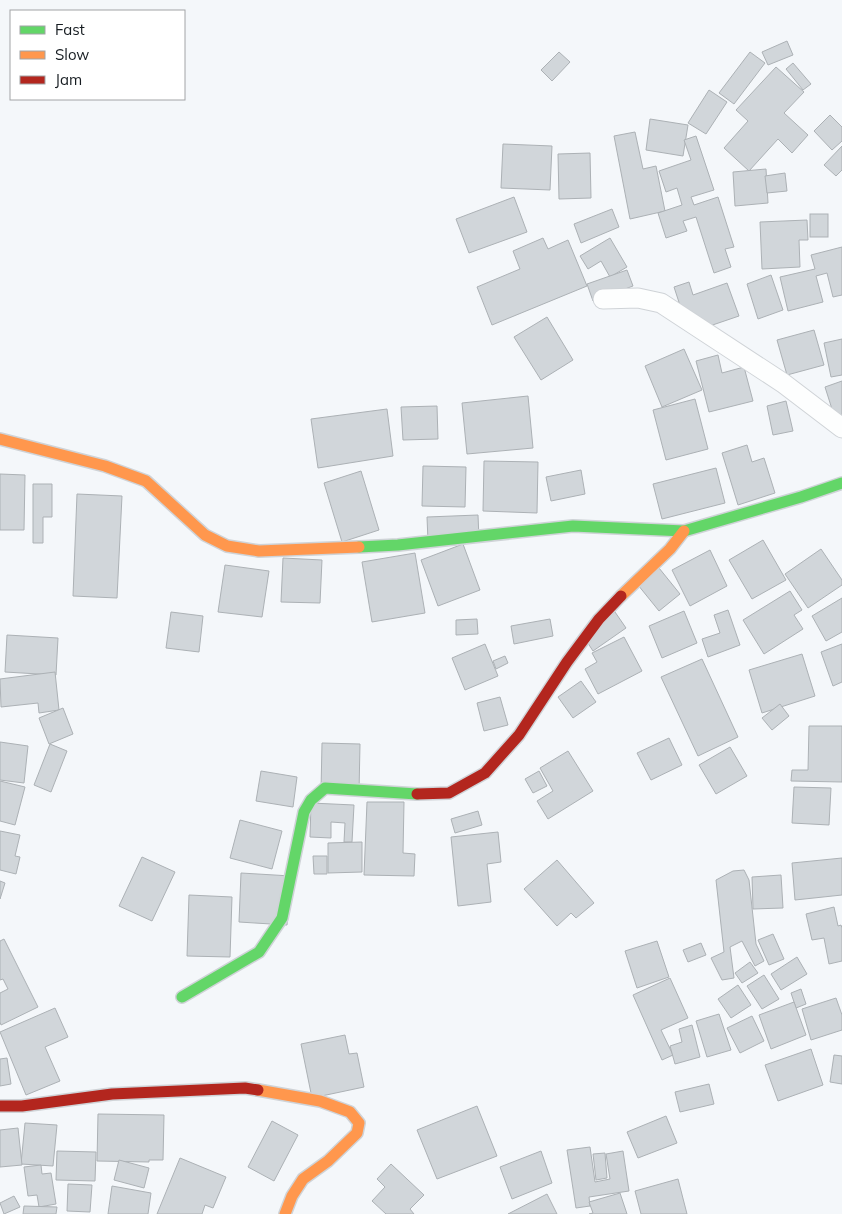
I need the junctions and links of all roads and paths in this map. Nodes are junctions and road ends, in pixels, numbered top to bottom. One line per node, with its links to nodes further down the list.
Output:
1 (603, 299): 2 (street)
2 (842, 428)
3 (0, 439): 5 (street)
4 (842, 483): 5 (street)
5 (684, 531): 6 (street)
6 (182, 997)
7 (0, 1106): 8 (street)
8 (285, 1214)

